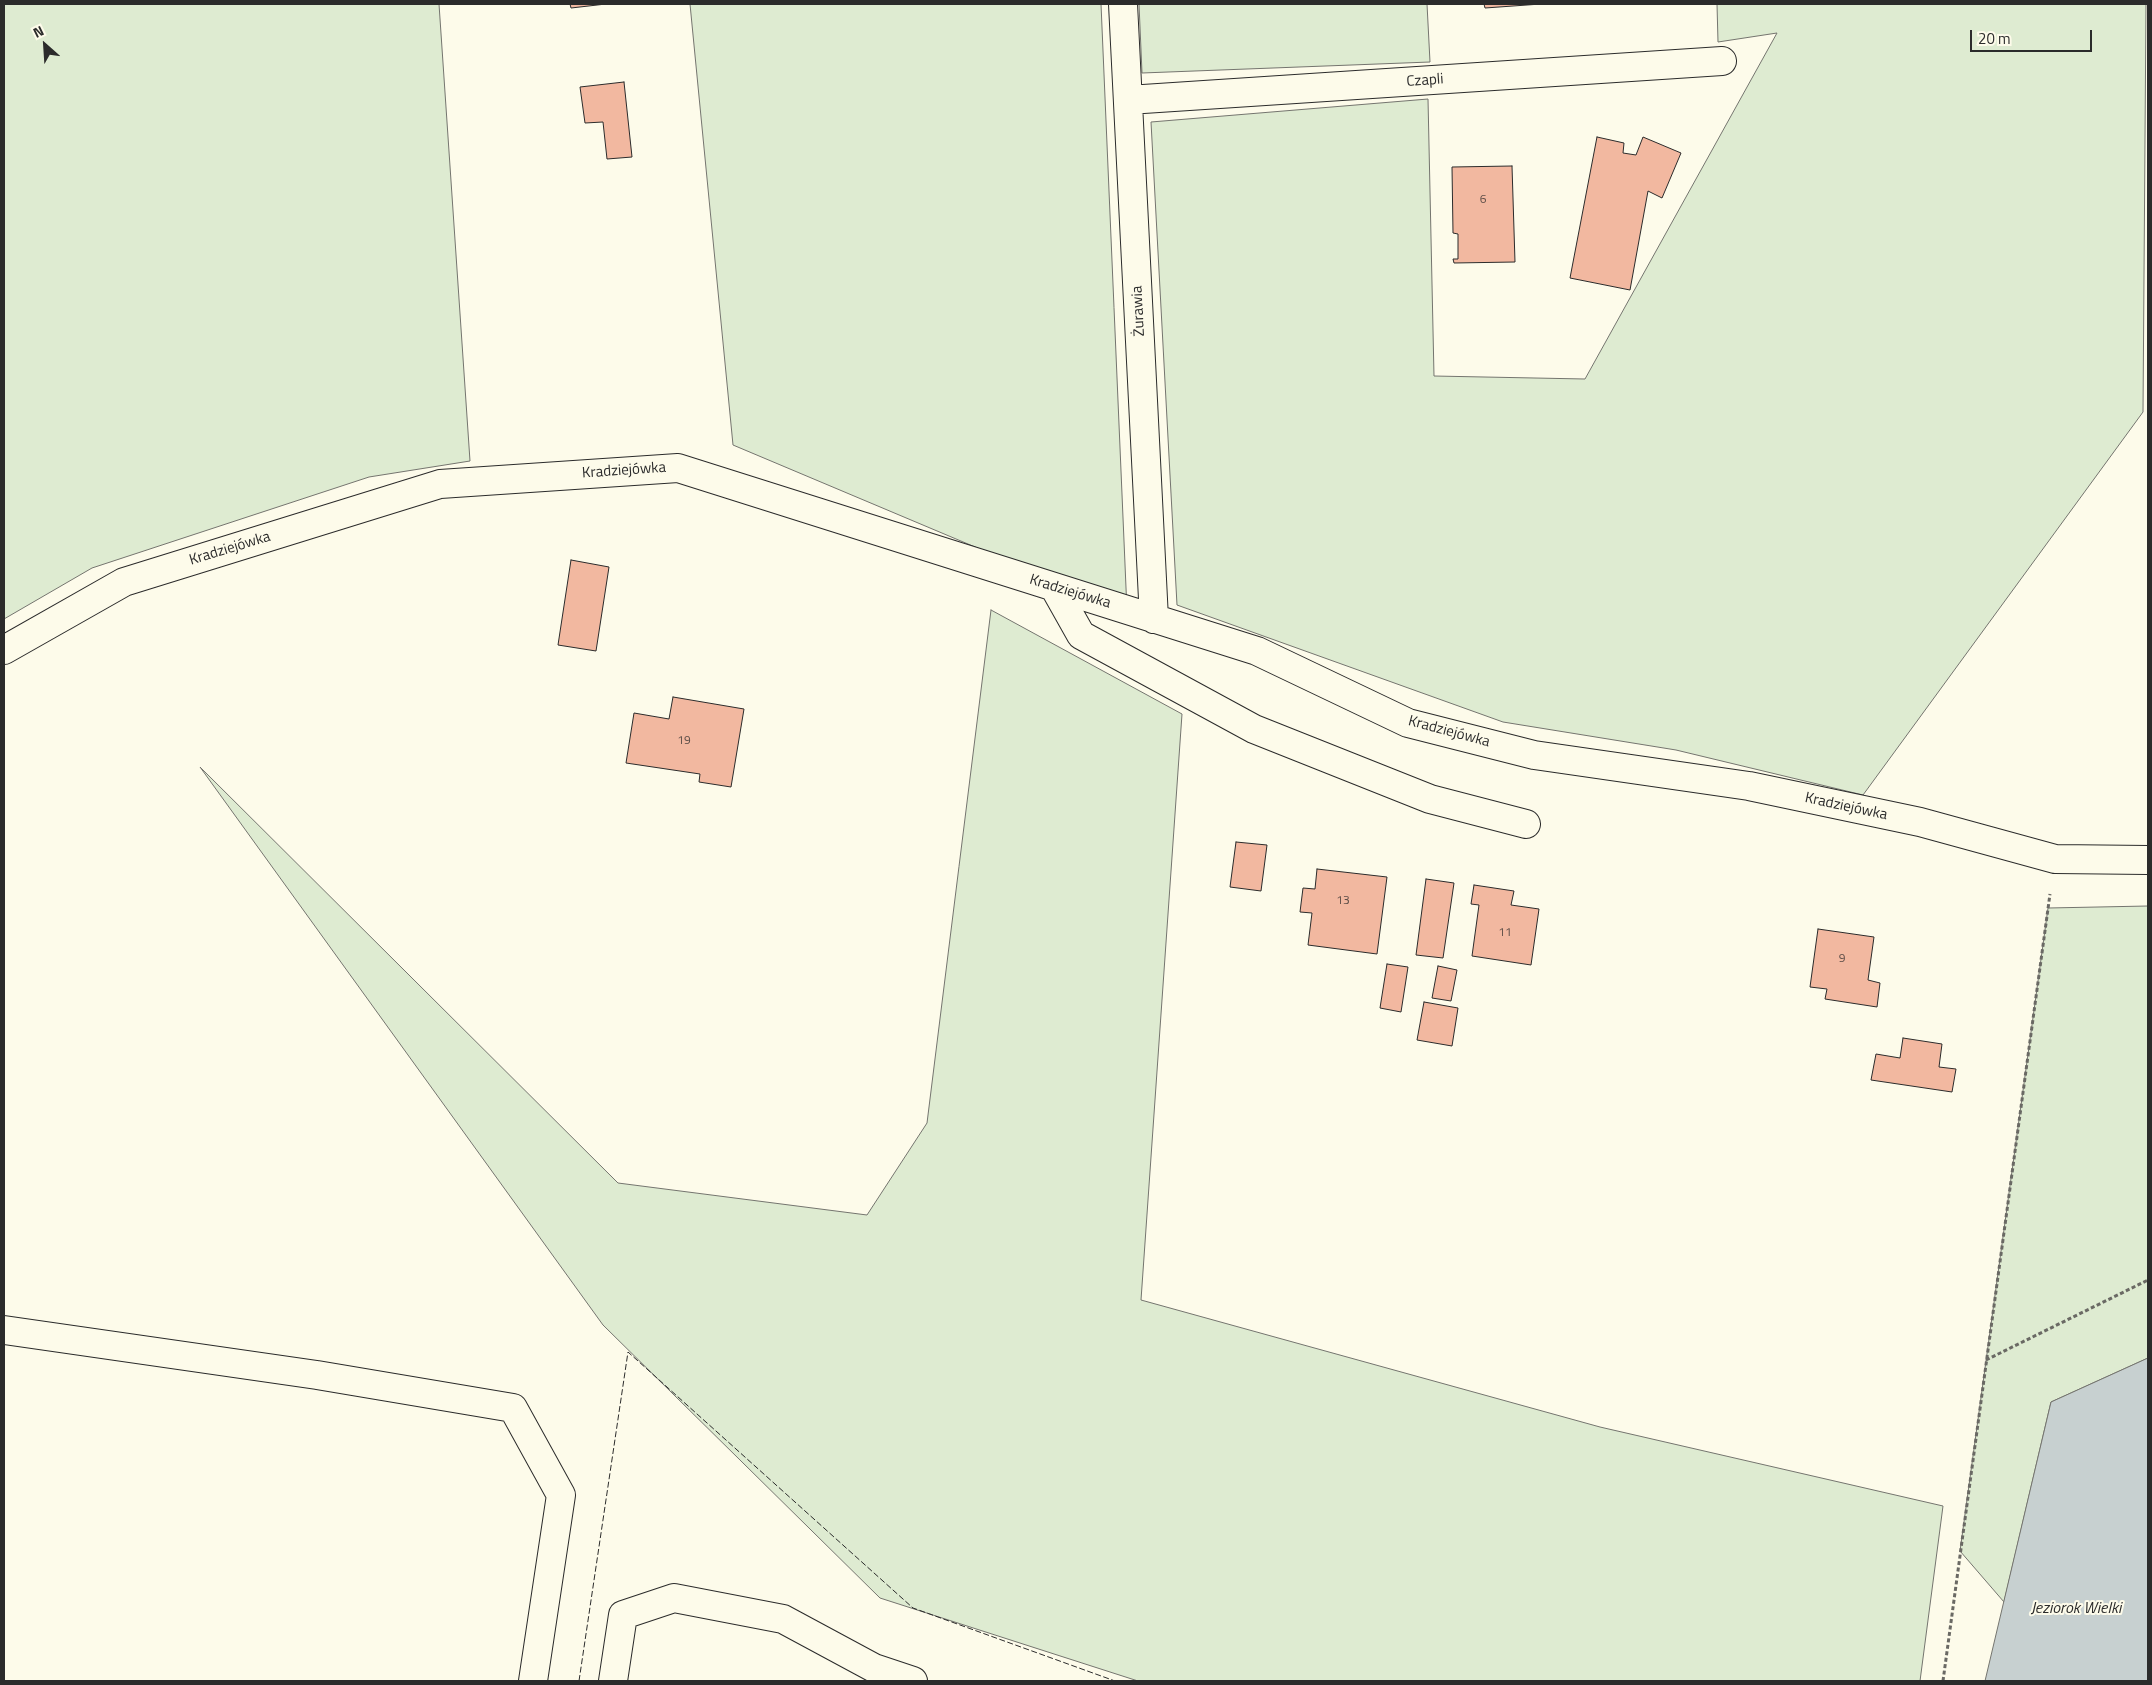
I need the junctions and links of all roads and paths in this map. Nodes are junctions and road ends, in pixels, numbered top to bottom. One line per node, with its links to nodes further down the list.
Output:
1 (1123, 4): 3 (street, Żurawia)
2 (1722, 61): 3 (street, Czapli)
3 (1128, 100): 5 (street, Żurawia)
4 (1054, 587): 5 (street, Kradziejówka); 6 (street, Kradziejówka); 7 (street)
5 (1154, 619): 8 (street, Kradziejówka)
6 (4, 650)
7 (1526, 824)
8 (2055, 859): 9 (street, Kradziejówka); 12 (path)
9 (2148, 860)
10 (2148, 1280): 12 (path)
11 (4, 1330): 13 (street)
12 (1986, 1360): 16 (path)
13 (533, 1681)
14 (613, 1681): 15 (street)
15 (913, 1681)
16 (1943, 1681)

